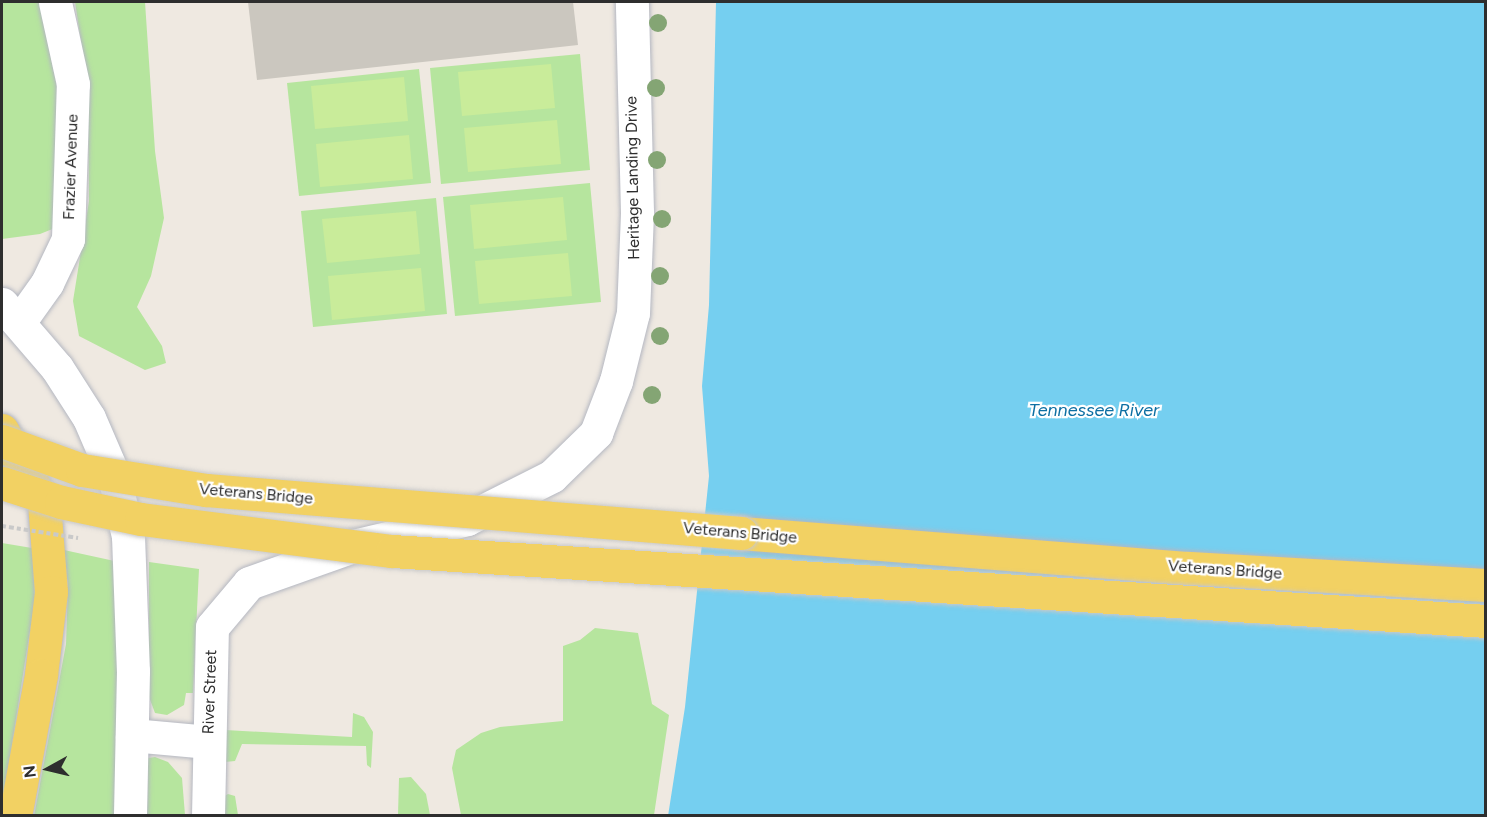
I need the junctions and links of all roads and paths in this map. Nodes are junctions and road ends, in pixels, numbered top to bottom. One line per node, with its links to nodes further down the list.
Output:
1 (54, 2): 3 (street, Frazier Avenue)
2 (632, 2): 9 (street, Heritage Landing Drive)
3 (11, 312): 12 (street)
4 (2, 429): 14 (main road)
5 (2, 441): 10 (main road, Veterans Bridge, bridge)
6 (2, 483): 8 (main road, Veterans Bridge, bridge)
7 (2, 501): 8 (main road, bridge)
8 (392, 551): 11 (main road, Veterans Bridge, bridge)
9 (249, 583): 13 (street, River Street)
10 (1485, 585)
11 (1485, 621)
12 (132, 735): 13 (street); 15 (street)
13 (208, 742): 16 (street, River Street)
14 (15, 816)
15 (130, 816)
16 (208, 816)

